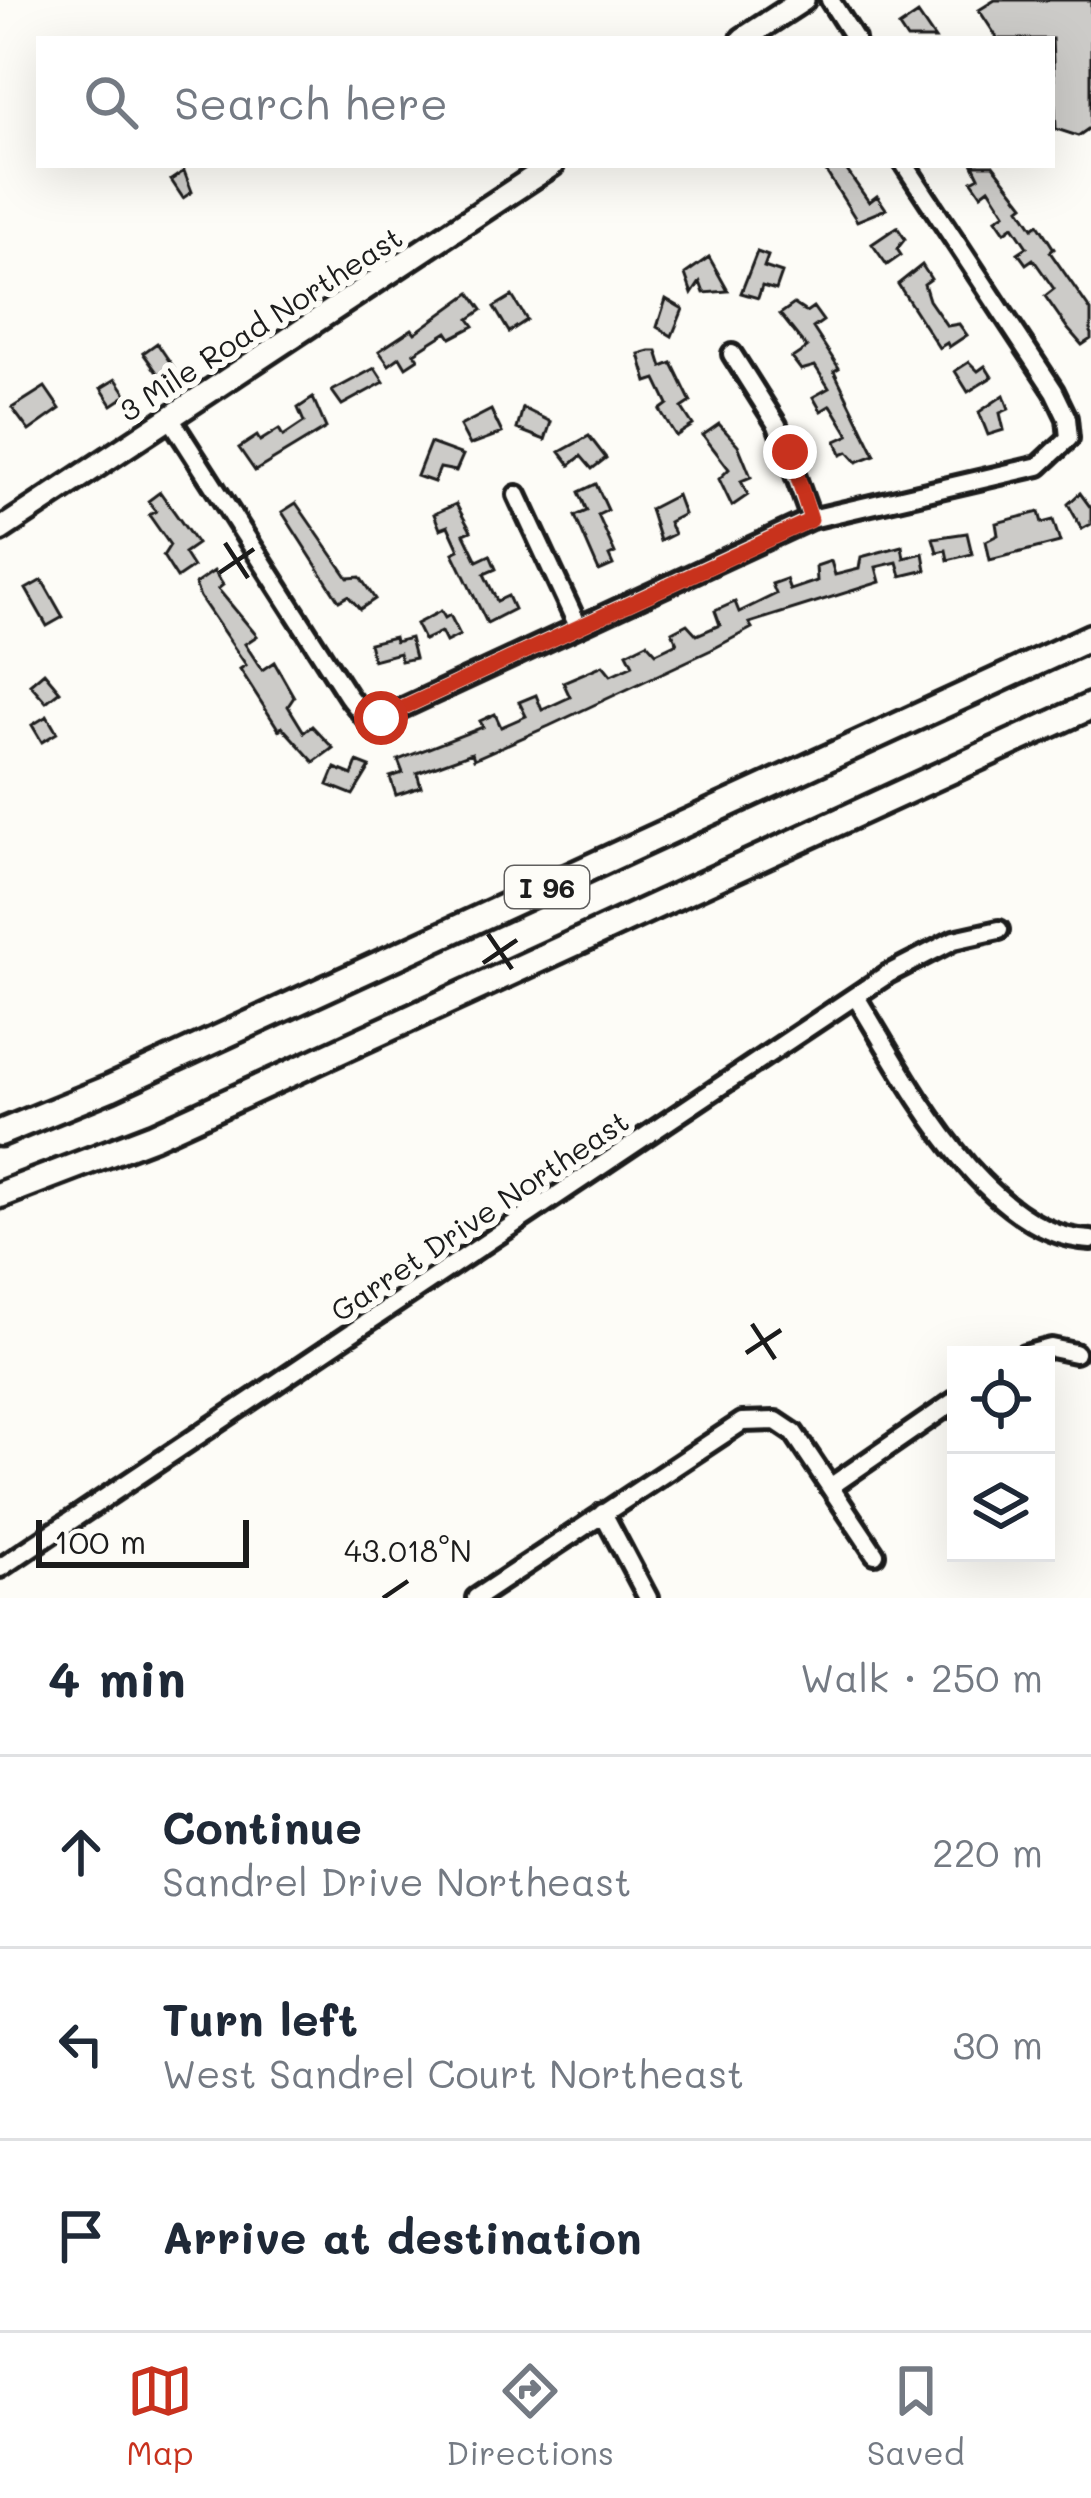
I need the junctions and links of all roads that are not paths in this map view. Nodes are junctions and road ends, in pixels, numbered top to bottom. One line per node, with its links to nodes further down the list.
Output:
1 (803, 0): 3 (main road)
2 (830, 0): 4 (street)
3 (748, 36)
4 (853, 36)
5 (547, 168): 8 (main road, 3 Mile Road Northeast)
6 (907, 168): 10 (street)
7 (732, 355): 10 (street)
8 (170, 418): 11 (main road, 3 Mile Road Northeast); 12 (street)
9 (517, 495): 12 (street)
10 (811, 520): 12 (street)
11 (0, 530)
12 (578, 626)
13 (1091, 637): 17 (highway, I 96)
14 (1091, 706): 18 (highway, I 96)
15 (999, 930): 16 (street, Garret Drive Northeast)
16 (856, 997): 19 (street); 26 (street, Garret Drive Northeast)
17 (0, 1133)
18 (0, 1196)
19 (1091, 1240)
20 (1055, 1349): 21 (street)
21 (1075, 1353)
22 (947, 1406): 23 (street)
23 (830, 1486): 24 (street); 25 (street)
24 (604, 1513): 27 (street); 28 (street)
25 (875, 1554)
26 (0, 1568)
27 (476, 1598)
28 (648, 1598)

